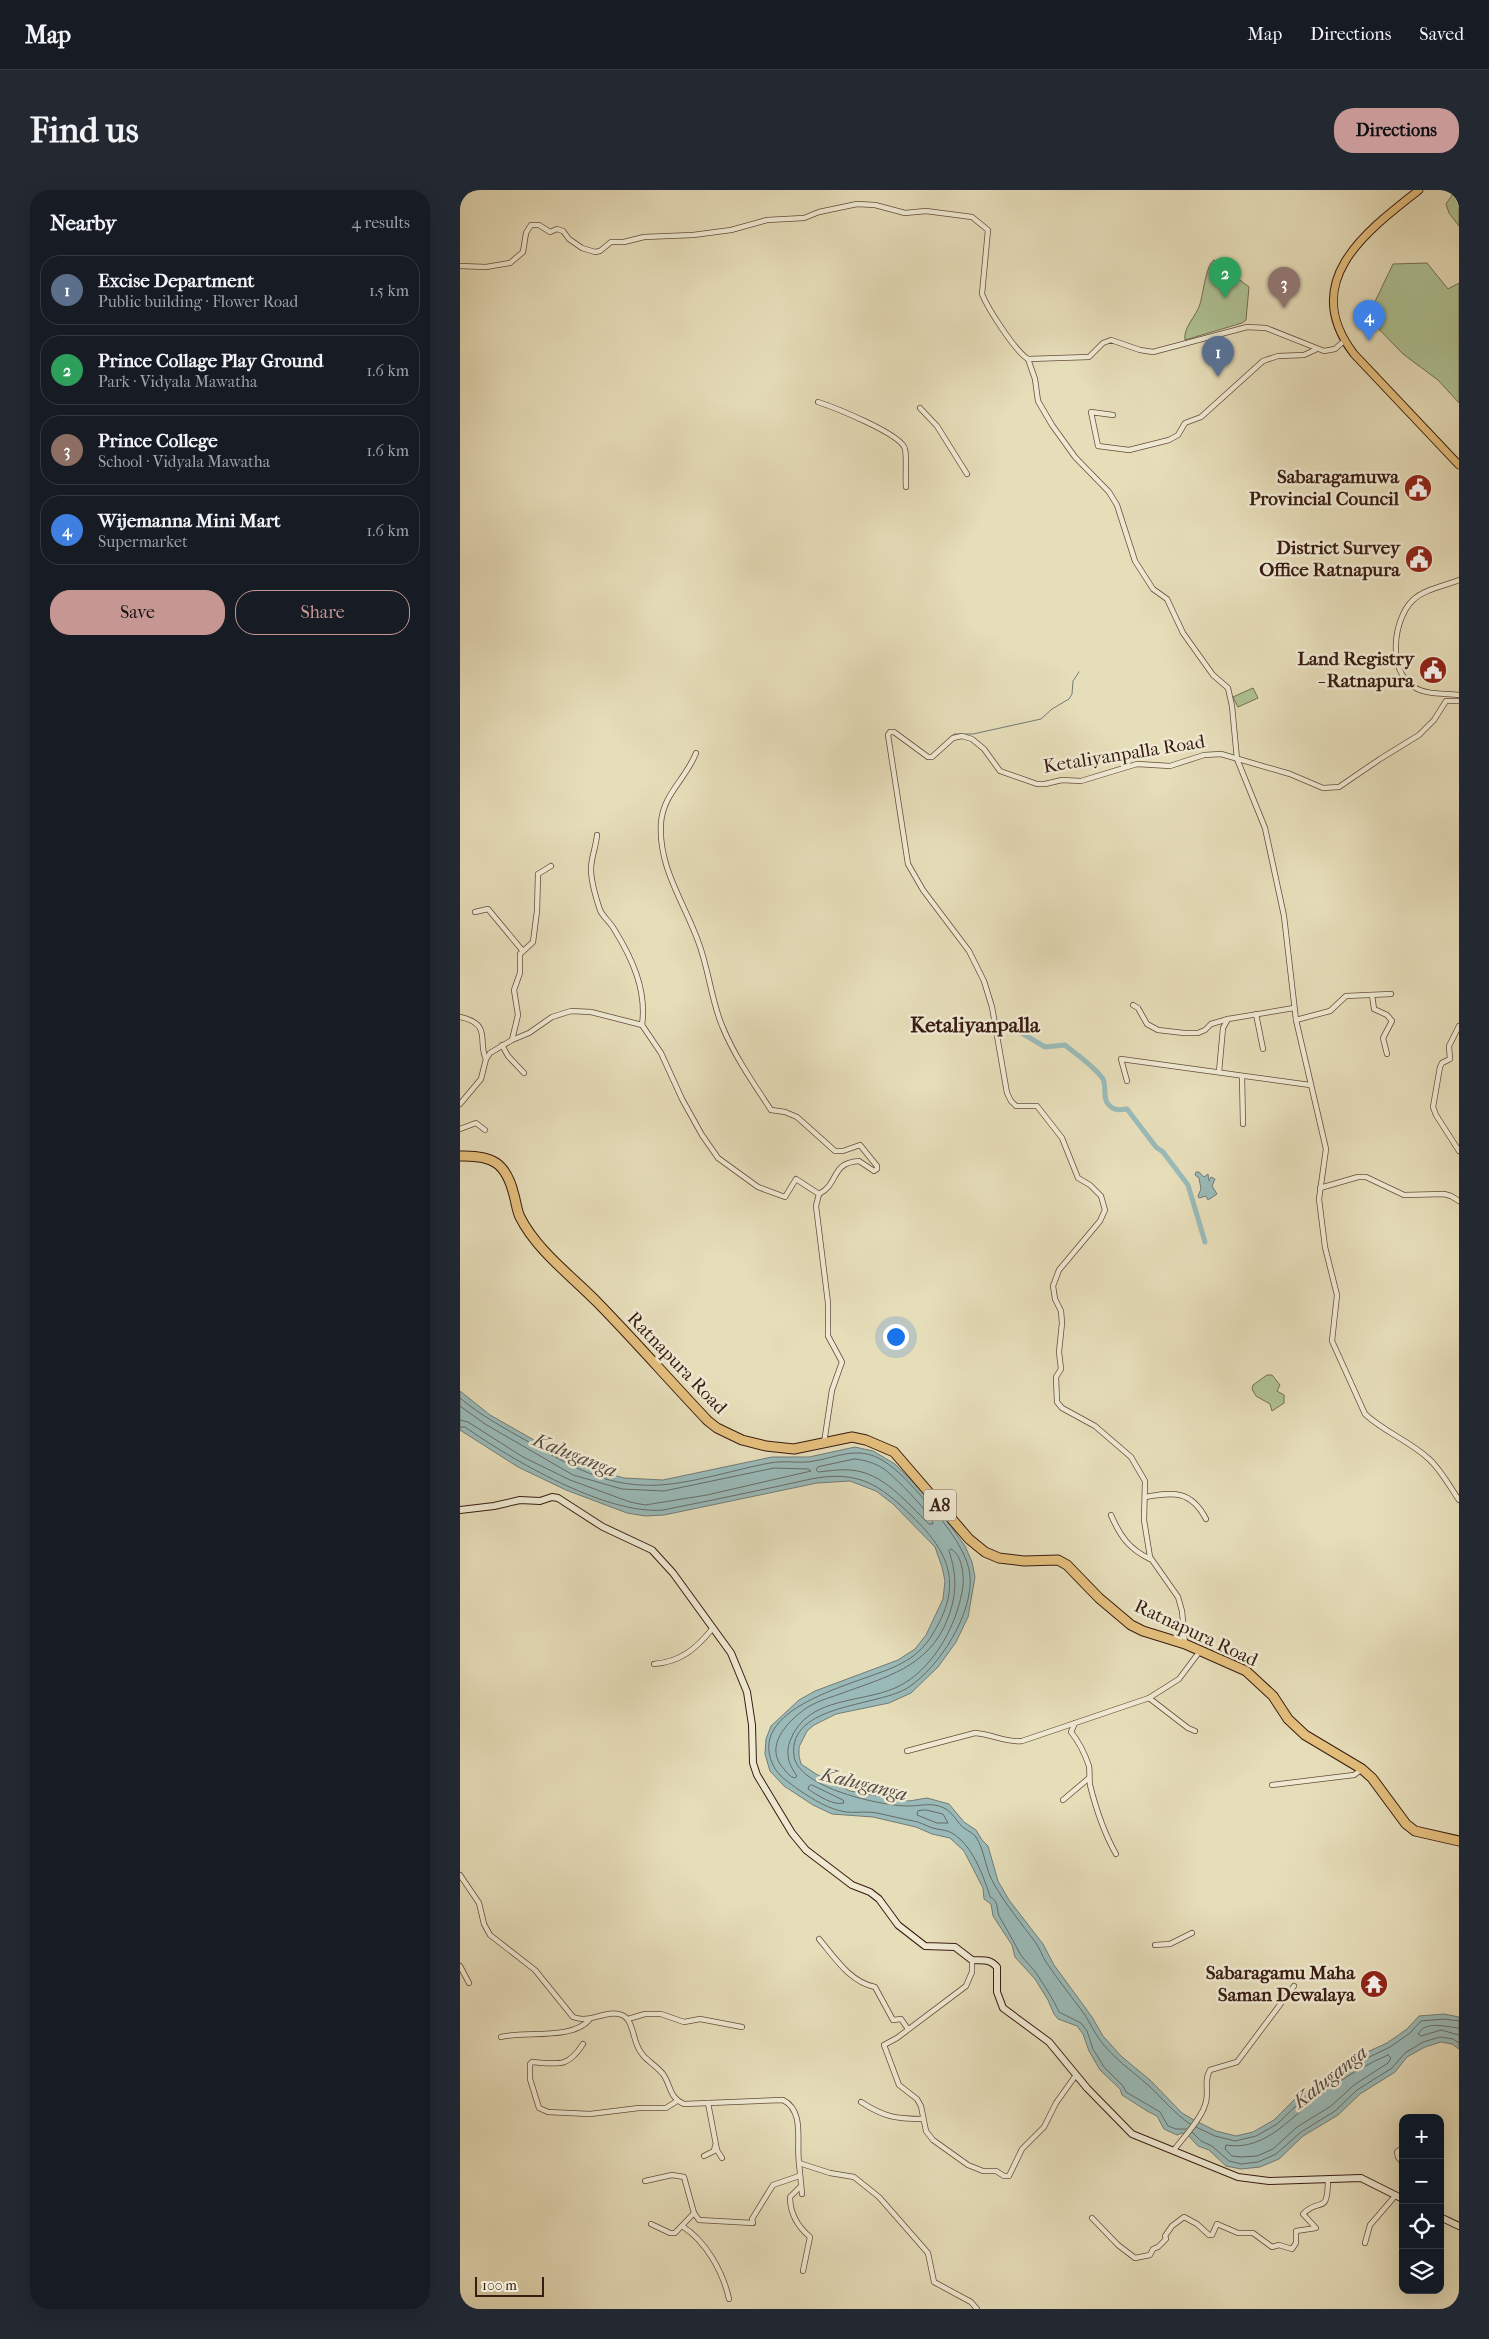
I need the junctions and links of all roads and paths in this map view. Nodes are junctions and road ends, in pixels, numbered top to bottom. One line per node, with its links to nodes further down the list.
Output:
1 (1419, 190): 3 (main road)
2 (460, 266): 5 (street)
3 (1344, 341): 4 (street); 9 (main road)
4 (1317, 350): 5 (street); 8 (street)
5 (1028, 359): 16 (street)
6 (818, 402): 11 (street)
7 (920, 408): 10 (street)
8 (1113, 416)
9 (1459, 465)
10 (966, 474)
11 (906, 487)
12 (1459, 580): 13 (street)
13 (1459, 695)
14 (1459, 701): 16 (street, Ketaliyanpalla Road)
15 (696, 754): 48 (street)
16 (1237, 760): 24 (street); 51 (street, Ketaliyanpalla Road)
17 (597, 836): 29 (street)
18 (551, 866): 20 (street)
19 (475, 912): 20 (street)
20 (522, 950): 31 (street)
21 (1391, 994): 22 (street)
22 (1372, 995): 28 (street); 34 (street)
23 (1133, 1005): 27 (street)
24 (1294, 1008): 25 (street); 28 (street)
25 (1256, 1014): 27 (street); 33 (street)
26 (460, 1017): 35 (street)
27 (1228, 1019): 36 (street)
28 (1296, 1020): 40 (street)
29 (642, 1025): 31 (street); 48 (street)
30 (1459, 1026): 45 (street)
31 (512, 1040): 32 (street)
32 (502, 1045): 35 (street); 37 (street)
33 (1263, 1049)
34 (1386, 1054)
35 (486, 1059): 41 (street)
36 (1220, 1072): 38 (street); 39 (street)
37 (524, 1073)
38 (1242, 1076): 40 (street); 42 (street)
39 (1127, 1081)
40 (1310, 1085): 47 (street)
41 (460, 1104)
42 (1243, 1124)
43 (460, 1129): 44 (street)
44 (485, 1130)
45 (1459, 1151)
46 (460, 1156): 50 (highway, Ratnapura Road / A8)
47 (1320, 1188): 49 (street); 52 (street)
48 (819, 1194): 50 (street)
49 (1459, 1201)
50 (824, 1443): 58 (highway, Ratnapura Road / A8)
51 (1144, 1497): 55 (street); 56 (street, Ketaliyanpalla Road)
52 (1459, 1500)
53 (460, 1510): 57 (street)
54 (1111, 1515): 56 (street)
55 (1206, 1519)
56 (1152, 1559): 58 (street, Ketaliyanpalla Road)
57 (712, 1629): 60 (street); 76 (street)
58 (1185, 1644): 59 (highway, Ratnapura Road / A8)
59 (1200, 1650): 61 (street); 65 (highway, Ratnapura Road / A8)
60 (654, 1664)
61 (1149, 1698): 62 (street); 63 (street)
62 (1075, 1723): 64 (street); 66 (street)
63 (1195, 1731)
64 (907, 1750)
65 (1362, 1769): 67 (street); 69 (highway, Ratnapura Road / A8)
66 (1088, 1778): 68 (street); 70 (street)
67 (1272, 1785)
68 (1063, 1800)
69 (1459, 1840)
70 (1116, 1854)
71 (460, 1875): 72 (street)
72 (462, 1881): 81 (street)
73 (1192, 1933): 75 (street)
74 (819, 1939): 83 (street)
75 (1155, 1945)
76 (972, 1960): 83 (street); 86 (street)
77 (460, 1966): 78 (street)
78 (469, 1983)
79 (1294, 1986): 94 (street)
80 (628, 2019): 81 (street); 82 (street); 87 (street)
81 (589, 2020): 84 (street)
82 (742, 2027)
83 (908, 2029): 90 (street)
84 (501, 2037)
85 (583, 2044): 87 (street)
86 (1076, 2076): 90 (street); 94 (street)
87 (677, 2101): 89 (street)
88 (861, 2102): 91 (street)
89 (708, 2103): 93 (street); 97 (street)
90 (923, 2119): 91 (street)
91 (902, 2120): 92 (street)
92 (896, 2123)
93 (716, 2142): 95 (street); 96 (street)
94 (1174, 2150): 99 (street)
95 (704, 2156)
96 (722, 2158)
97 (799, 2163): 98 (street); 114 (street)
98 (799, 2176): 101 (street); 105 (street)
99 (1328, 2181): 103 (street); 106 (street)
100 (645, 2182): 105 (street)
101 (801, 2186): 102 (street); 112 (street)
102 (802, 2194)
103 (1399, 2196)
104 (1399, 2197): 111 (street)
105 (694, 2213): 109 (street)
106 (1092, 2218)
107 (1444, 2219): 110 (street)
108 (652, 2224): 109 (street)
109 (682, 2226): 113 (street)
110 (1459, 2226)
111 (1365, 2243)
112 (803, 2271)
113 (729, 2299)
114 (976, 2309)

